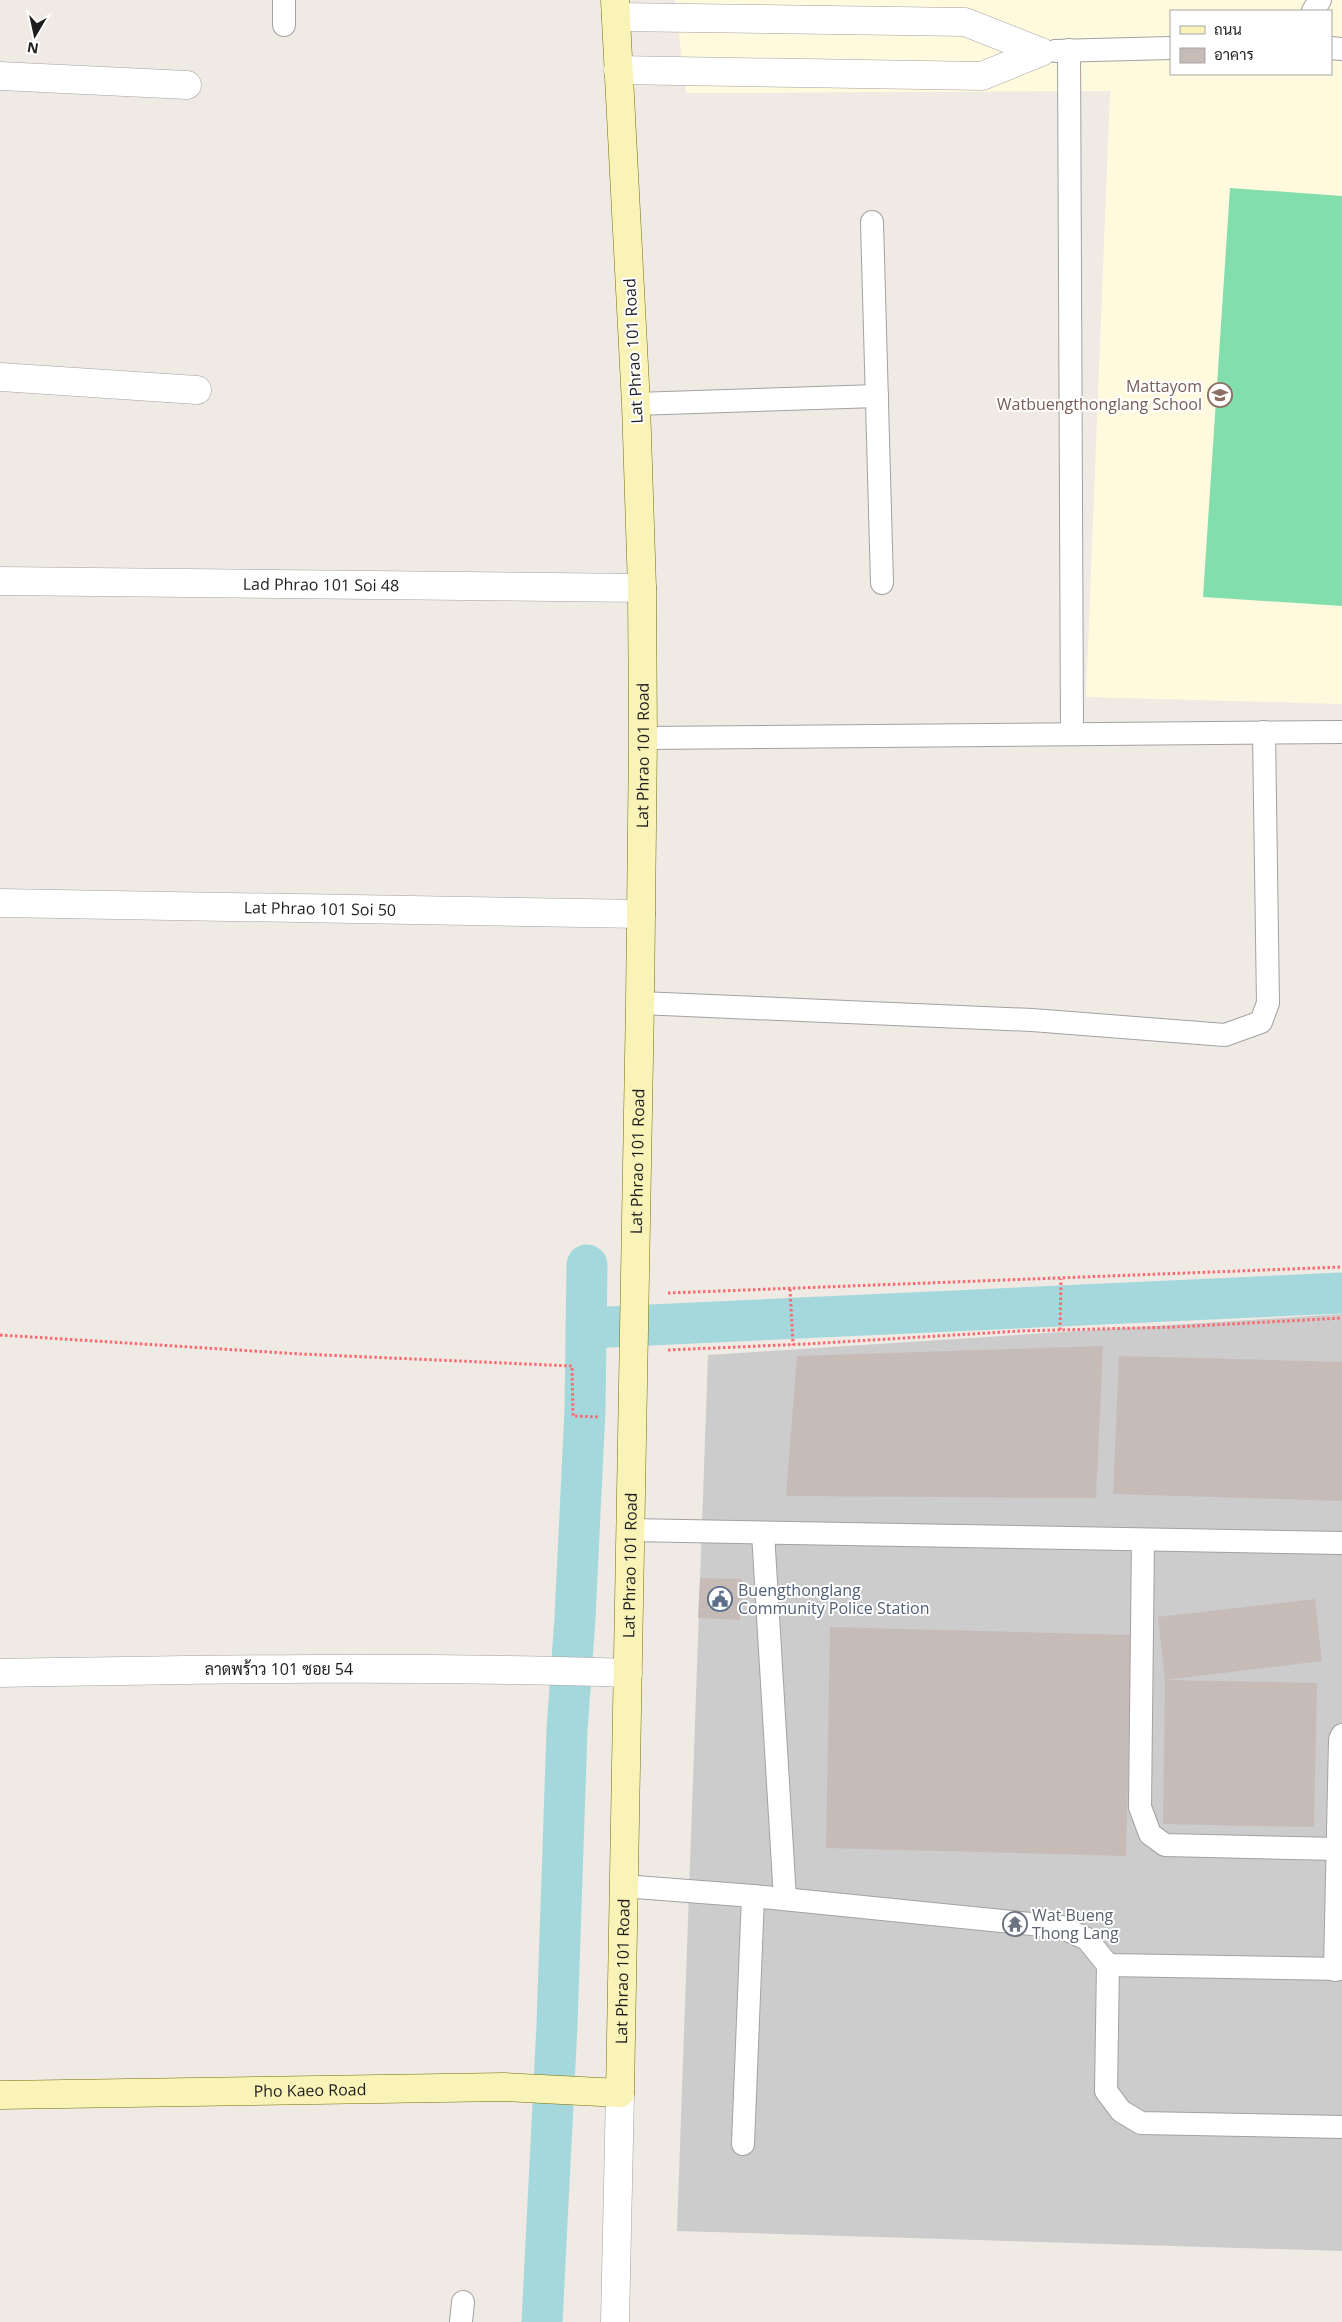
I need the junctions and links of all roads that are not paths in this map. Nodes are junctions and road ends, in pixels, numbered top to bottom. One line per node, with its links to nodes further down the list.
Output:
1 (284, 0): 3 (lane)
2 (615, 8): 6 (street); 7 (street, Lat Phrao 101 Road)
3 (284, 25)
4 (1170, 48): 5 (lane)
5 (1069, 50): 6 (lane); 20 (lane)
6 (1041, 52): 7 (street)
7 (618, 70): 14 (street, Lat Phrao 101 Road)
8 (0, 76): 9 (street)
9 (187, 85)
10 (872, 222): 13 (lane)
11 (0, 377): 12 (street)
12 (196, 390)
13 (877, 396): 14 (lane); 16 (lane)
14 (636, 404): 17 (street, Lat Phrao 101 Road)
15 (0, 581): 17 (street, Lad Phrao 101 Soi 48)
16 (882, 583)
17 (642, 588): 21 (street, Lat Phrao 101 Road)
18 (1264, 732): 19 (lane); 20 (lane); 24 (lane)
19 (1342, 732)
20 (1072, 733): 21 (lane)
21 (643, 738): 23 (street, Lat Phrao 101 Road)
22 (0, 903): 23 (street, Lat Phrao 101 Soi 50)
23 (641, 914): 24 (street, Lat Phrao 101 Road)
24 (640, 1003): 25 (street, Lat Phrao 101 Road)
25 (630, 1530): 26 (lane); 30 (street, Lat Phrao 101 Road)
26 (763, 1533): 27 (lane); 35 (lane)
27 (1143, 1540): 28 (lane); 32 (lane)
28 (1342, 1543)
29 (0, 1673): 30 (street, ลาดพร้าว 101 ซอย 54)
30 (628, 1673): 33 (street, Lat Phrao 101 Road)
31 (1342, 1736): 32 (lane)
32 (1338, 1849): 37 (lane)
33 (624, 1886): 34 (lane); 38 (street, Lat Phrao 101 Road)
34 (753, 1896): 35 (lane); 41 (lane)
35 (785, 1899): 36 (lane)
36 (1108, 1965): 37 (lane); 40 (lane)
37 (1339, 1970)
38 (610, 2092): 39 (street, Pho Kaeo Road); 42 (street, Lat Phrao 101 Road)
39 (0, 2096)
40 (1342, 2127)
41 (744, 2144)
42 (615, 2322)

